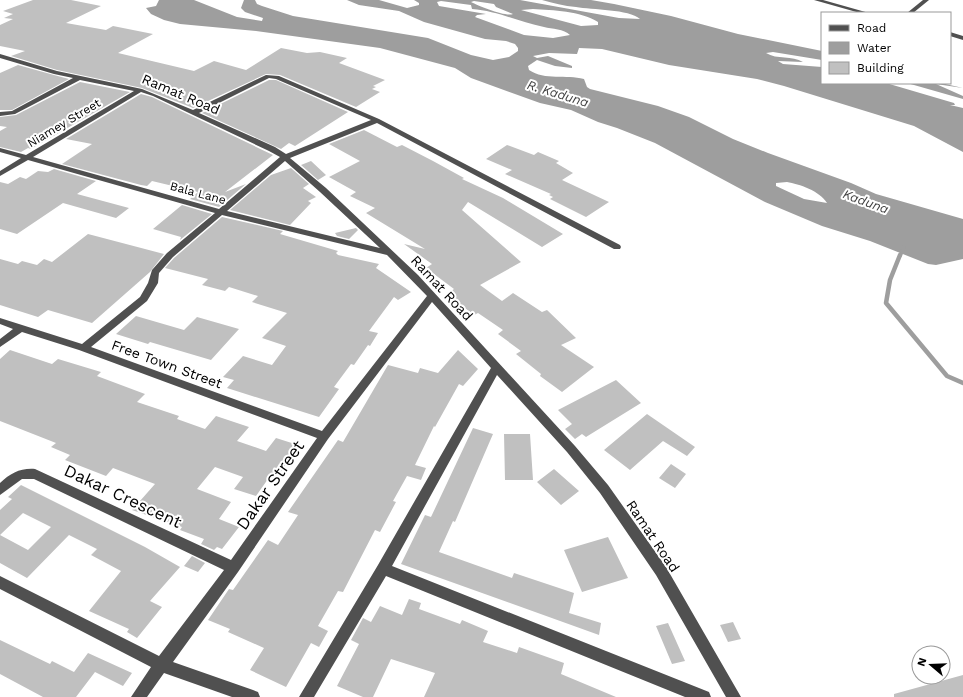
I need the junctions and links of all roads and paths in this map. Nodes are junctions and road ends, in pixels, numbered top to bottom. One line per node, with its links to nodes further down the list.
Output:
1 (817, 0): 3 (street)
2 (926, 0): 4 (street)
3 (862, 12)
4 (911, 12)
5 (951, 34): 6 (street)
6 (963, 38)
7 (1, 58): 8 (street, Ramat Road)
8 (80, 77): 9 (street, Ramat Road); 10 (street)
9 (140, 90): 11 (street, Ramat Road); 17 (street, Niamey Street)
10 (13, 113): 12 (street); 14 (street)
11 (193, 113): 13 (street); 16 (street, Ramat Road)
12 (0, 114)
13 (377, 120): 16 (street); 20 (street)
14 (0, 121)
15 (0, 150): 17 (street, Bala Lane)
16 (285, 157): 19 (street); 21 (street, Ramat Road)
17 (26, 158): 18 (street, Niamey Street); 19 (street, Bala Lane)
18 (0, 174)
19 (222, 212): 21 (street, Bala Lane); 26 (street)
20 (618, 247)
21 (390, 254): 22 (street, Ramat Road)
22 (432, 295): 27 (street, Ramat Road); 28 (street, Dakar Street)
23 (0, 321): 24 (street, Free Town Street)
24 (20, 328): 25 (street); 26 (street, Free Town Street)
25 (0, 344)
26 (83, 348): 28 (street, Free Town Street)
27 (496, 368): 31 (street); 38 (street, Ramat Road)
28 (324, 436): 30 (street, Dakar Street)
29 (0, 490): 30 (street, Dakar Crescent)
30 (233, 568): 33 (street, Dakar Street)
31 (383, 569): 36 (street); 37 (street)
32 (0, 582): 33 (street)
33 (162, 665): 34 (street, Dakar Street); 35 (street)
34 (138, 697)
35 (252, 697)
36 (306, 697)
37 (704, 697)
38 (734, 697)

